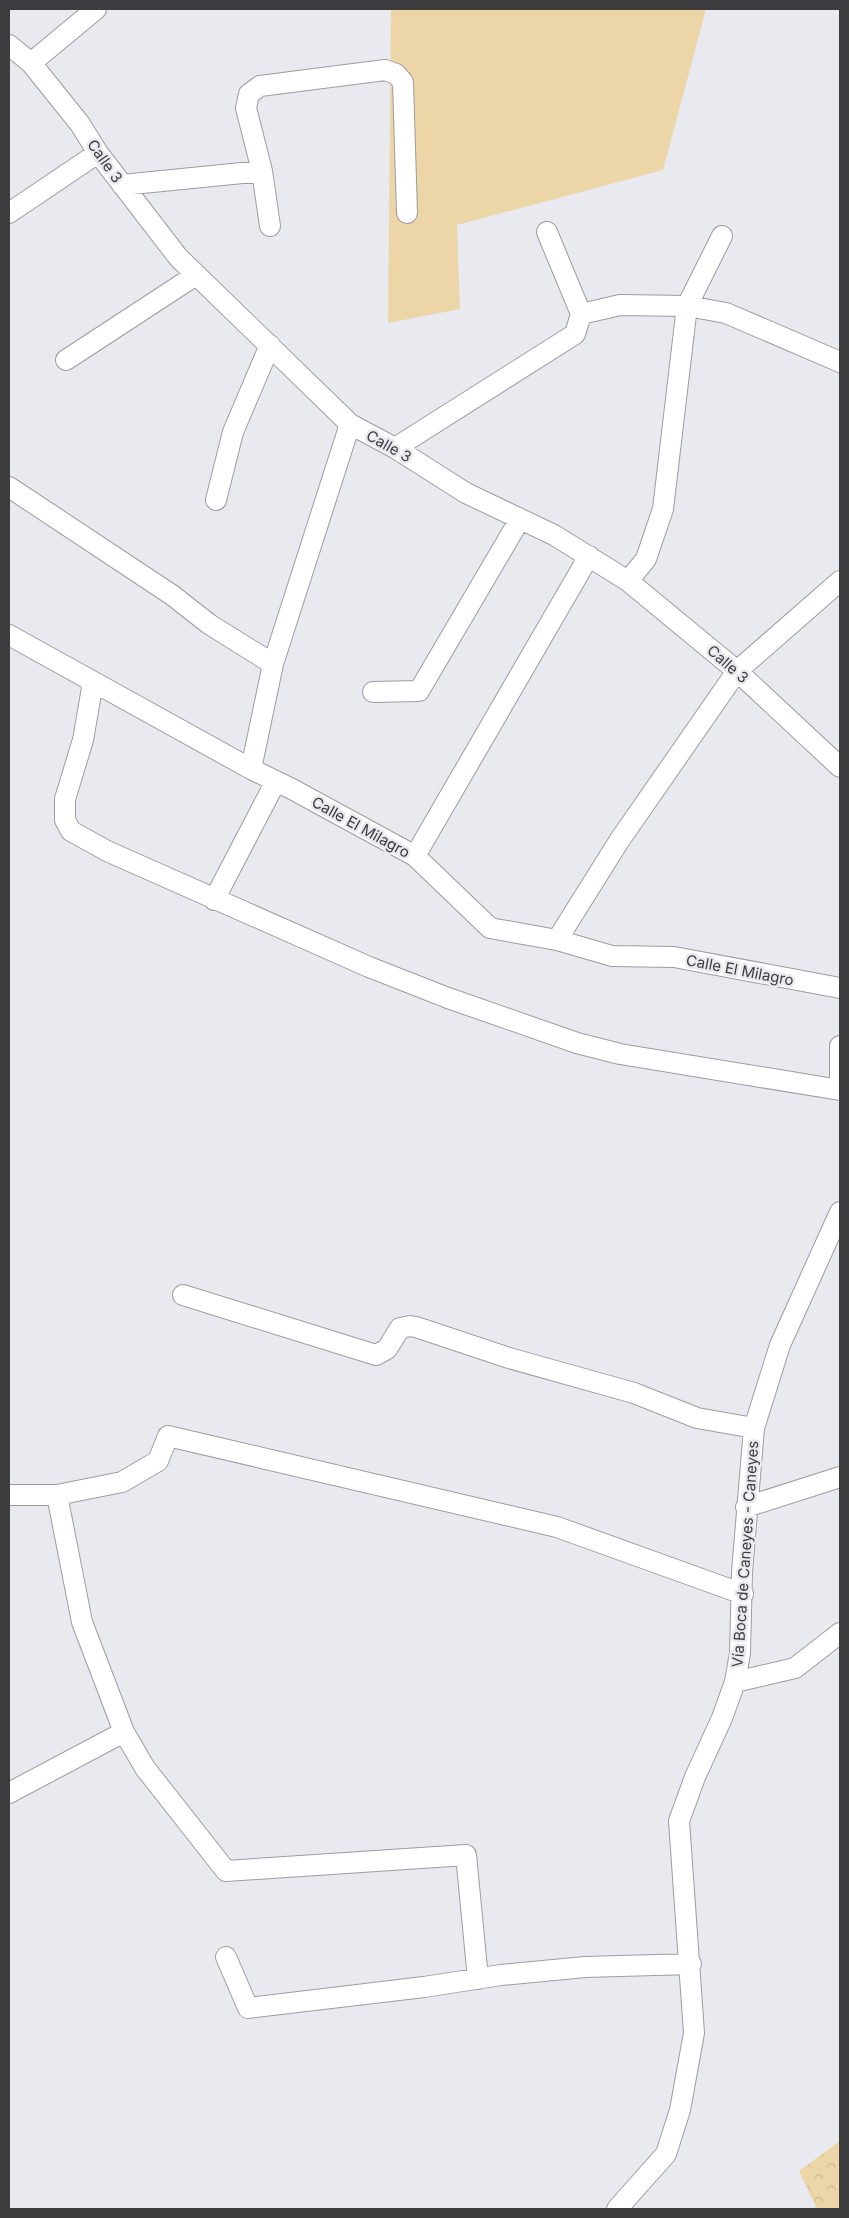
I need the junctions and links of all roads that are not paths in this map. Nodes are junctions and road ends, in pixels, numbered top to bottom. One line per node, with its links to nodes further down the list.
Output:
1 (96, 9): 3 (street)
2 (9, 45): 3 (street, Calle 3)
3 (31, 62): 4 (street, Calle 3)
4 (98, 153): 6 (street, Calle 3); 7 (street)
5 (262, 171): 6 (street); 8 (street); 9 (street)
6 (122, 185): 12 (street, Calle 3)
7 (9, 213)
8 (407, 213)
9 (270, 226)
10 (547, 232): 14 (street)
11 (722, 236): 13 (street)
12 (196, 274): 15 (street, Calle 3); 16 (street)
13 (687, 306): 14 (street); 17 (street); 24 (street)
14 (580, 314): 19 (street)
15 (270, 345): 18 (street, Calle 3); 21 (street)
16 (66, 360)
17 (840, 362)
18 (350, 424): 19 (street, Calle 3); 27 (street)
19 (394, 448): 22 (street, Calle 3)
20 (9, 487): 27 (street)
21 (216, 500)
22 (520, 519): 23 (street, Calle 3); 30 (street)
23 (589, 556): 24 (street, Calle 3); 34 (street)
24 (628, 581): 28 (street, Calle 3)
25 (840, 581): 28 (street)
26 (9, 635): 29 (street, Calle El Milagro)
27 (273, 664): 32 (street)
28 (737, 671): 31 (street, Calle 3); 36 (street)
29 (93, 682): 32 (street, Calle El Milagro); 35 (street)
30 (373, 692)
31 (840, 767)
32 (251, 769): 33 (street, Calle El Milagro)
33 (276, 781): 34 (street, Calle El Milagro); 35 (street)
34 (415, 856): 36 (street, Calle El Milagro)
35 (214, 900): 39 (street)
36 (557, 940): 37 (street, Calle El Milagro)
37 (840, 988)
38 (840, 1046): 39 (street)
39 (840, 1090)
40 (840, 1212): 42 (street, Vía Boca de Caneyes - Caneyes)
41 (183, 1295): 42 (street)
42 (754, 1428): 46 (street, Vía Boca de Caneyes - Caneyes)
43 (840, 1477): 46 (street)
44 (9, 1495): 45 (street)
45 (57, 1495): 47 (street); 50 (street)
46 (746, 1507): 47 (street, Vía Boca de Caneyes - Caneyes)
47 (742, 1594): 49 (street, Vía Boca de Caneyes - Caneyes)
48 (839, 1636): 49 (street)
49 (735, 1682): 53 (street, Vía Boca de Caneyes - Caneyes)
50 (124, 1732): 51 (street); 54 (street)
51 (9, 1792)
52 (226, 1957): 54 (street)
53 (691, 1964): 54 (street); 55 (street, Vía Boca de Caneyes - Caneyes)
54 (478, 1979)
55 (618, 2209)

